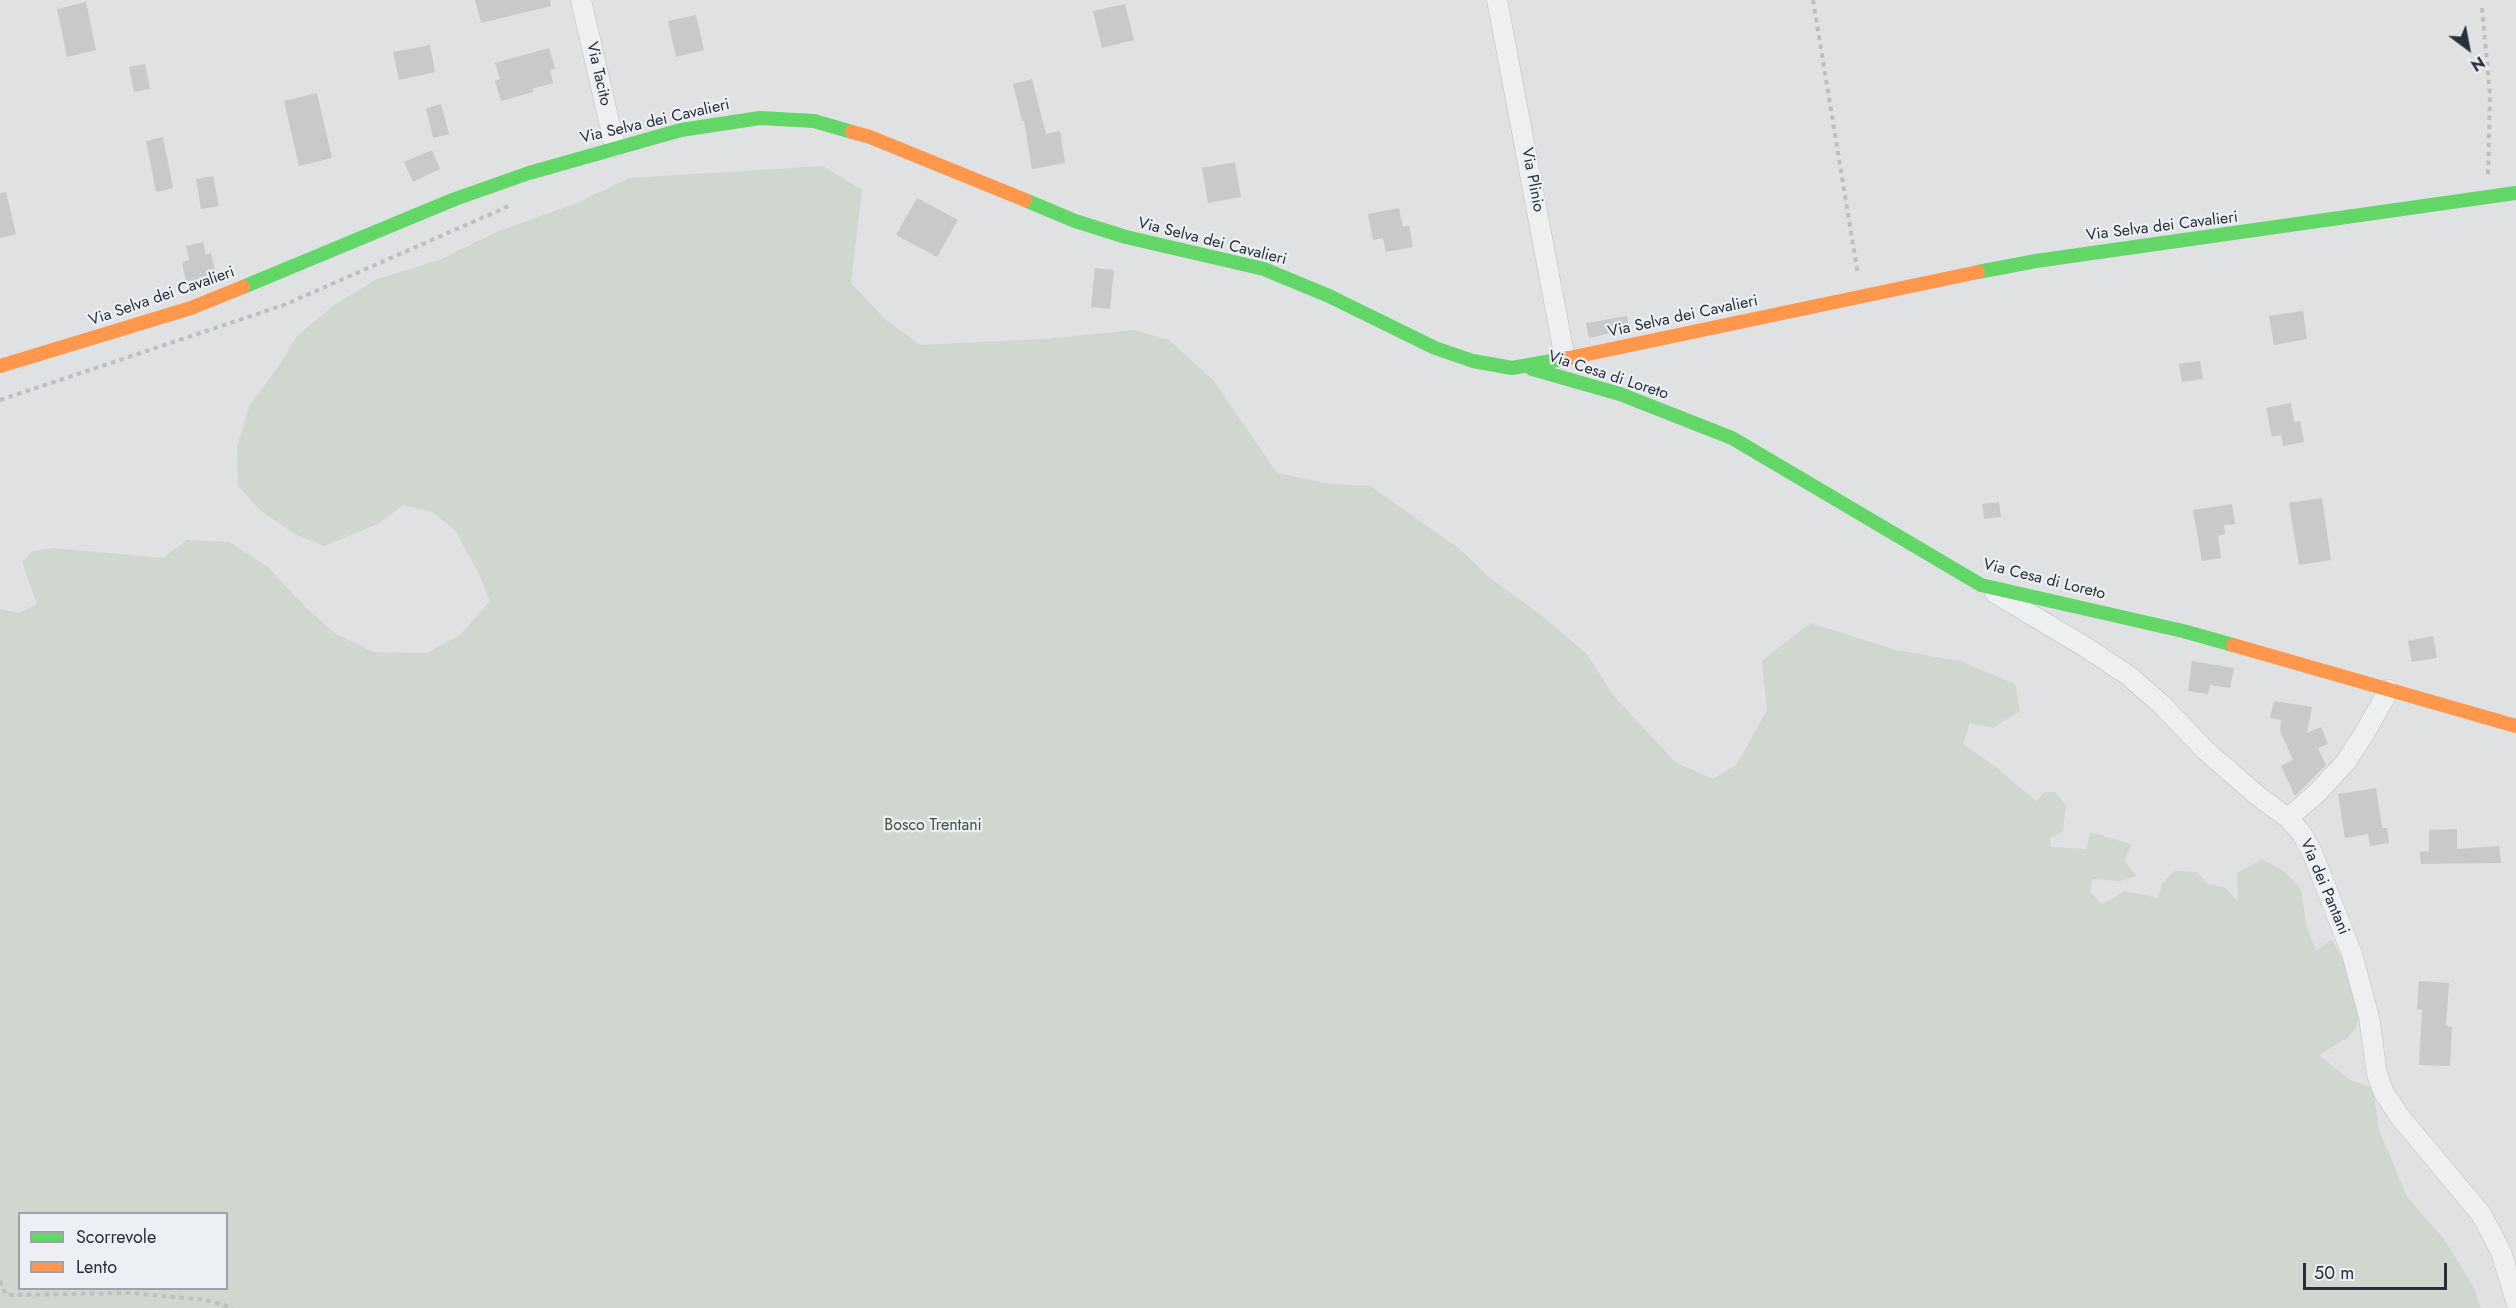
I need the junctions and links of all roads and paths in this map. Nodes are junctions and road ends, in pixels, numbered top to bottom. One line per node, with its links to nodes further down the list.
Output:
1 (581, 0): 5 (street, Via Tacito)
2 (1497, 0): 10 (street, Via Plinio)
3 (1813, 0): 9 (path)
4 (2482, 8): 7 (path)
5 (615, 147): 11 (street, Via Selva dei Cavalieri); 12 (street, Via Selva dei Cavalieri)
6 (2516, 193): 7 (street, Via Selva dei Cavalieri)
7 (2487, 196): 9 (street, Via Selva dei Cavalieri)
8 (518, 202): 13 (path)
9 (1862, 296): 10 (street, Via Selva dei Cavalieri)
10 (1565, 359): 12 (street, Via Selva dei Cavalieri)
11 (0, 366)
12 (1528, 368): 14 (street, Via Cesa di Loreto)
13 (0, 400)
14 (1981, 585): 15 (street, Via Cesa di Loreto); 17 (street, Via dei Pantani)
15 (2389, 690): 16 (street, Via Cesa di Loreto); 17 (street)
16 (2516, 726)
17 (2288, 818): 19 (street, Via dei Pantani)
18 (0, 1281): 20 (path)
19 (2516, 1301)
20 (233, 1308)

